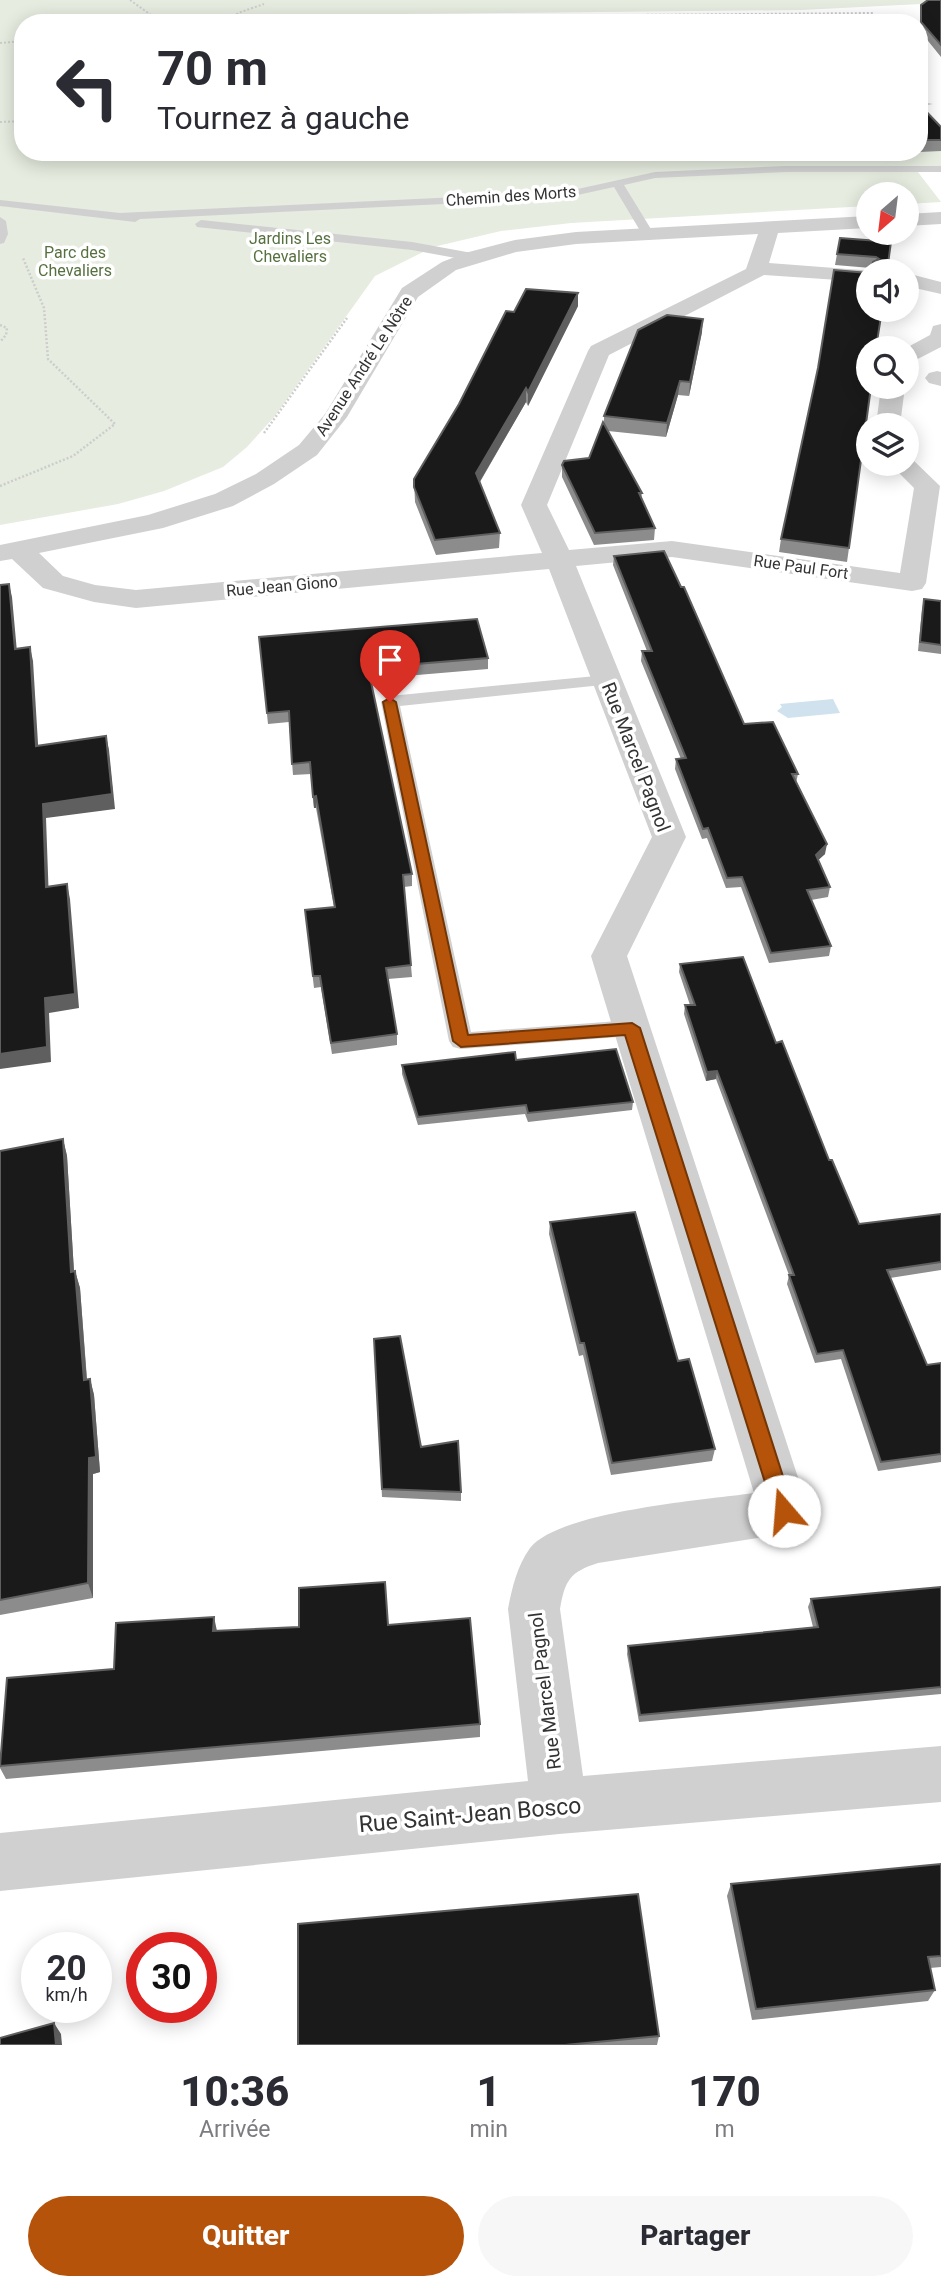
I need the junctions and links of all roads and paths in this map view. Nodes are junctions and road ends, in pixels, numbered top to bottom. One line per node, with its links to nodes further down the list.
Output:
1 (130, 0): 4 (path)
2 (264, 4): 5 (path)
3 (873, 13): 6 (path)
4 (150, 14)
5 (237, 14)
6 (752, 14)
7 (941, 169): 8 (lane, Chemin des Morts)
8 (617, 182): 14 (lane, Chemin des Morts); 17 (lane)
9 (0, 203): 10 (lane)
10 (122, 216): 14 (lane); 14 (lane, Chemin des Morts)
11 (941, 218): 12 (street)
12 (919, 219)
13 (0, 221): 18 (lane)
14 (329, 222): 20 (lane)
15 (856, 223): 16 (street, Avenue André Le Nôtre)
16 (770, 228): 17 (street, Avenue André Le Nôtre); 21 (street)
17 (648, 234): 20 (street, Avenue André Le Nôtre)
18 (0, 240)
19 (23, 248): 30 (path)
20 (472, 257): 31 (street, Avenue André Le Nôtre)
21 (757, 268): 22 (street); 32 (street, Rue Marcel Pagnol)
22 (856, 275)
23 (919, 282): 24 (street)
24 (941, 288)
25 (0, 325): 27 (path)
26 (941, 331): 28 (street)
27 (0, 342)
28 (919, 351)
29 (916, 476): 32 (street, Rue Paul Fort)
30 (0, 486)
31 (10, 551): 32 (street, Rue Jean Giono)
32 (559, 561): 33 (street, Rue Marcel Pagnol)
33 (606, 680): 34 (street, Rue Marcel Pagnol); 34 (lane)
34 (632, 1028): 36 (street, Rue Marcel Pagnol)
35 (941, 1774): 36 (street, Rue Saint-Jean Bosco)
36 (559, 1806): 37 (street, Rue Saint-Jean Bosco)
37 (0, 1862)

